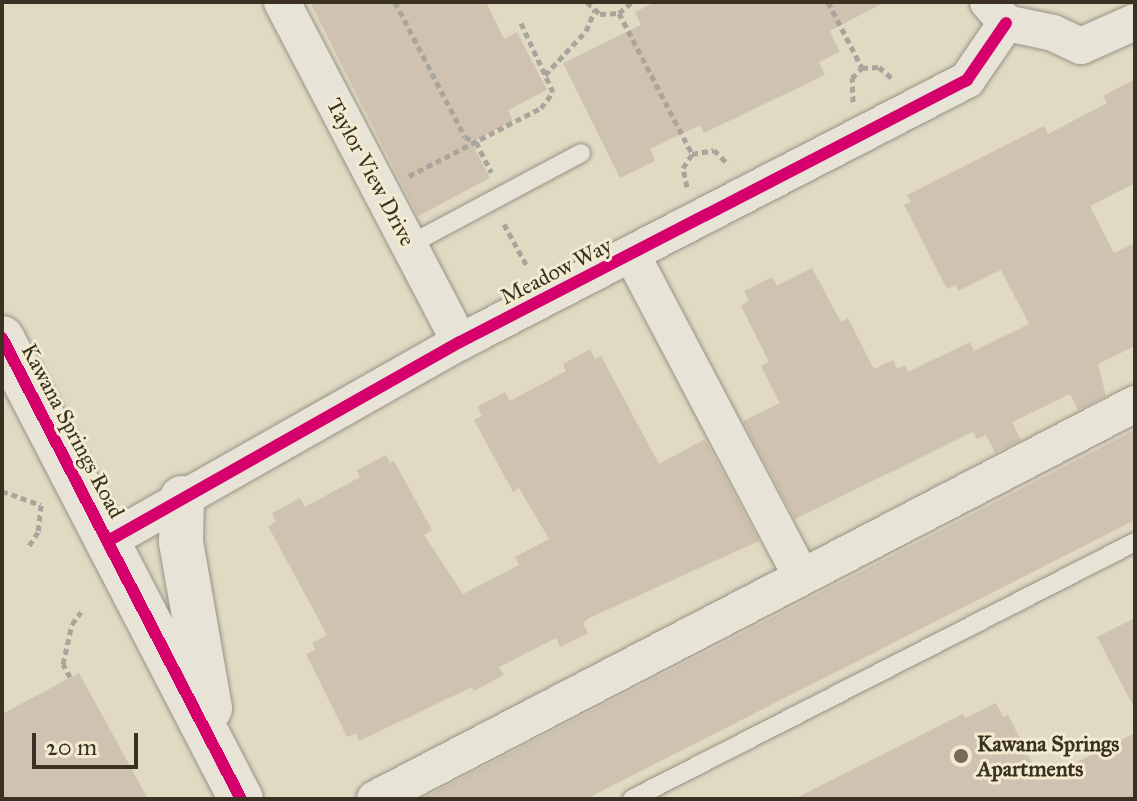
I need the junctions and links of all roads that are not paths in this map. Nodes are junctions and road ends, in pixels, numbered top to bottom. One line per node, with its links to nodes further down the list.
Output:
1 (282, 2): 5 (street, Taylor View Drive)
2 (997, 12): 3 (street, Meadow Way); 6 (street, Meadow Way)
3 (1135, 22)
4 (581, 153): 5 (lane)
5 (409, 245): 8 (street, Taylor View Drive)
6 (632, 255): 8 (street, Meadow Way); 13 (street, Meadow Way)
7 (2, 338): 11 (street, Kawana Springs Road)
8 (460, 342): 10 (street, Meadow Way)
9 (1135, 404): 13 (street)
10 (182, 498): 11 (street, Meadow Way); 14 (street)
11 (108, 541): 14 (street, Kawana Springs Road)
12 (1135, 542): 17 (lane)
13 (801, 576): 16 (street)
14 (218, 754): 15 (street, Kawana Springs Road)
15 (241, 799)
16 (375, 799)
17 (632, 799)

